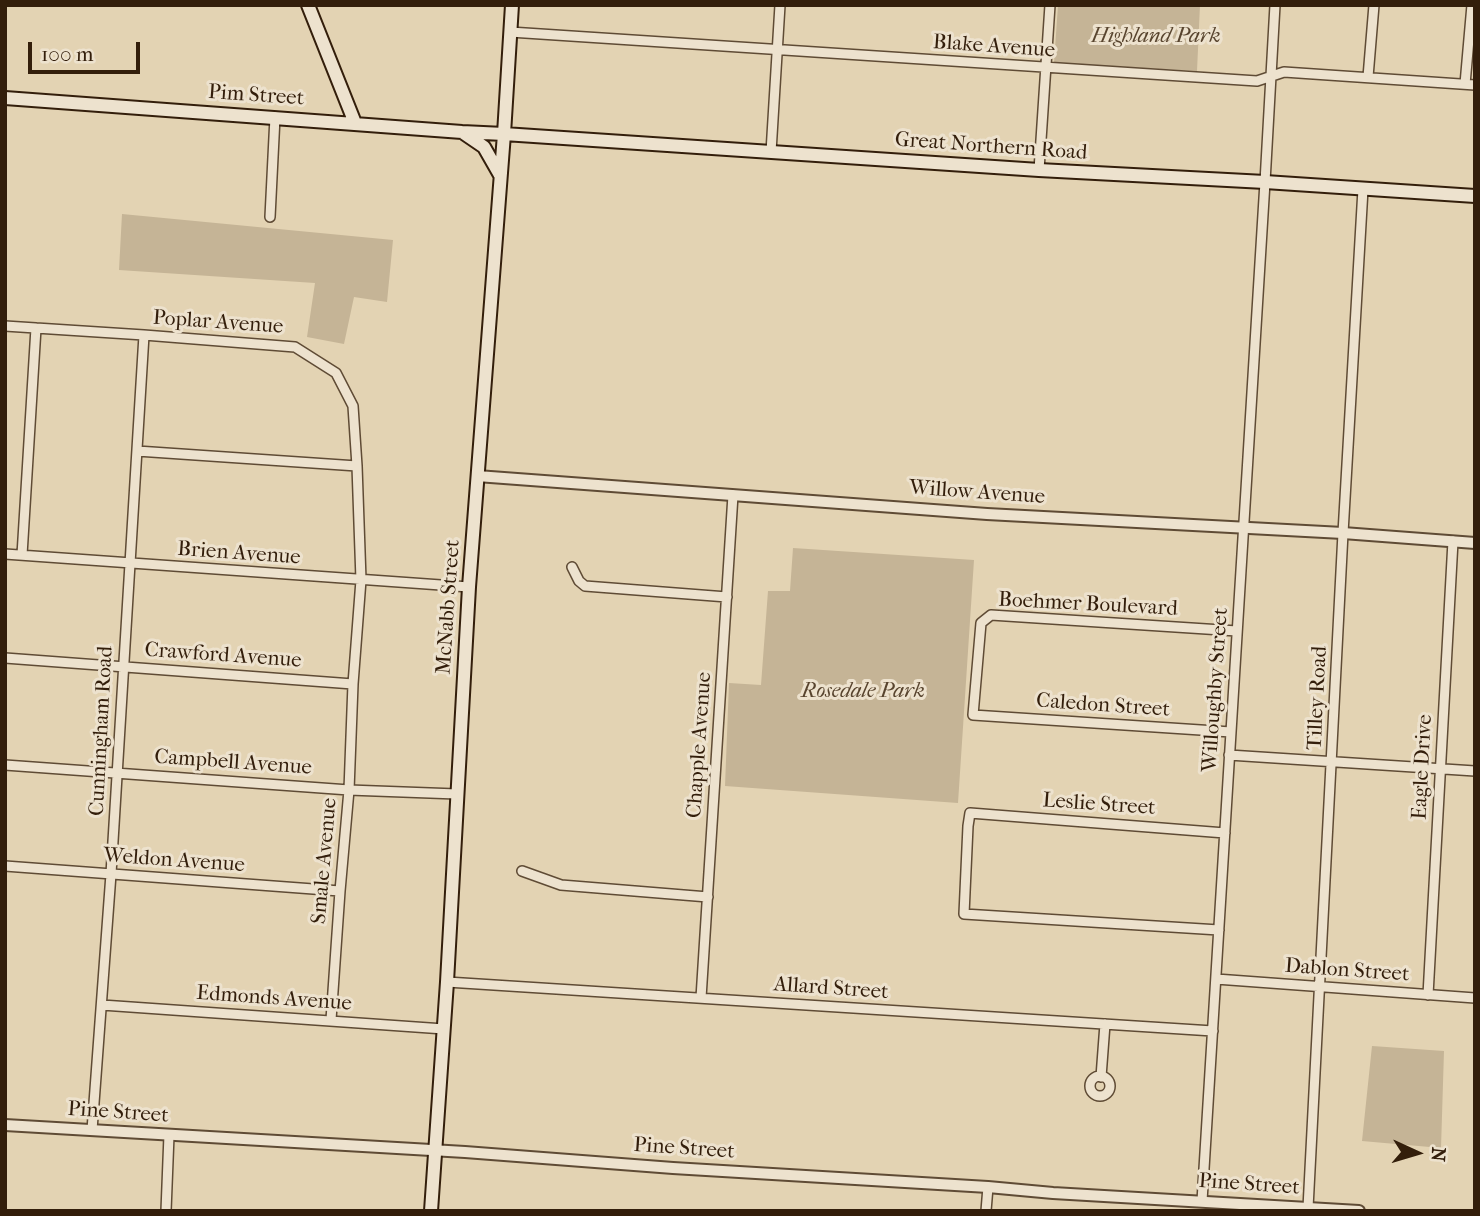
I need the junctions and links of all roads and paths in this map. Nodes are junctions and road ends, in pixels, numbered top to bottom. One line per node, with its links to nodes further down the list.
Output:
1 (308, 5): 16 (main road)
2 (512, 5): 8 (main road, McNabb Street)
3 (780, 5): 9 (street)
4 (1050, 5): 10 (street)
5 (1275, 5): 11 (street, Willoughby Street)
6 (1374, 5): 12 (street)
7 (1472, 5): 13 (street)
8 (510, 32): 9 (street, Blake Avenue); 18 (main road, McNabb Street)
9 (777, 51): 10 (street, Blake Avenue); 19 (street)
10 (1045, 67): 11 (street, Blake Avenue); 20 (street)
11 (1271, 76): 12 (street, Blake Avenue); 22 (street, Willoughby Street)
12 (1368, 77): 13 (street, Blake Avenue)
13 (1470, 85)
14 (5, 97): 15 (main road, Pim Street)
15 (275, 117): 16 (main road, Pim Street); 25 (street)
16 (355, 123): 17 (main road, Pim Street)
17 (461, 132): 18 (main road, Pim Street); 21 (main road)
18 (505, 134): 19 (main road, Great Northern Road); 21 (main road, McNabb Street)
19 (771, 152): 20 (main road, Great Northern Road)
20 (1039, 170): 22 (main road, Great Northern Road)
21 (501, 177): 31 (main road, McNabb Street)
22 (1265, 182): 23 (main road, Great Northern Road); 33 (street, Willoughby Street)
23 (1363, 189): 24 (main road, Great Northern Road); 34 (street, Tilley Road)
24 (1475, 196)
25 (270, 217)
26 (5, 327): 27 (street, Poplar Avenue)
27 (36, 328): 28 (street, Poplar Avenue); 38 (street)
28 (144, 335): 29 (street, Cunningham Road); 30 (street, Poplar Avenue)
29 (137, 450): 30 (street); 39 (street, Cunningham Road)
30 (357, 466): 41 (street, Poplar Avenue)
31 (477, 476): 32 (street, Willow Avenue); 42 (main road, McNabb Street)
32 (733, 495): 33 (street, Willow Avenue); 43 (street, Chapple Avenue)
33 (1243, 528): 34 (street, Willow Avenue); 44 (street, Willoughby Street)
34 (1343, 533): 35 (street, Willow Avenue); 51 (street, Tilley Road)
35 (1453, 541): 36 (street, Willow Avenue); 53 (street, Eagle Drive)
36 (1475, 543)
37 (5, 554): 38 (street, Brien Avenue)
38 (22, 555): 39 (street, Brien Avenue)
39 (129, 564): 41 (street, Brien Avenue); 46 (street, Cunningham Road)
40 (572, 567): 43 (street)
41 (361, 580): 42 (street, Brien Avenue); 47 (street, Smale Avenue)
42 (469, 587): 57 (main road, McNabb Street)
43 (727, 597): 63 (street, Chapple Avenue)
44 (1237, 631): 48 (street, Boehmer Boulevard); 49 (street, Willoughby Street)
45 (5, 658): 46 (street, Crawford Avenue)
46 (124, 666): 47 (street, Crawford Avenue); 55 (street, Cunningham Road)
47 (354, 684): 56 (street, Smale Avenue)
48 (973, 715): 49 (street, Caledon Street)
49 (1231, 732): 50 (street, Willoughby Street)
50 (1230, 755): 51 (street); 58 (street, Willoughby Street)
51 (1332, 762): 53 (street); 67 (street, Tilley Road)
52 (5, 765): 55 (street, Campbell Avenue)
53 (1440, 769): 54 (street); 68 (street, Eagle Drive)
54 (1475, 771)
55 (118, 772): 56 (street, Campbell Avenue); 61 (street, Cunningham Road)
56 (349, 790): 57 (street, Campbell Avenue); 62 (street, Smale Avenue)
57 (457, 794): 66 (main road, McNabb Street)
58 (1225, 833): 64 (street, Willoughby Street); 64 (street, Leslie Street)
59 (5, 866): 61 (street, Weldon Avenue)
60 (522, 871): 63 (street)
61 (111, 874): 62 (street, Weldon Avenue); 71 (street, Cunningham Road)
62 (340, 891): 72 (street, Smale Avenue)
63 (708, 897): 69 (street, Chapple Avenue)
64 (1219, 930): 65 (street, Willoughby Street)
65 (1216, 979): 67 (street, Dablon Street); 75 (street, Willoughby Street)
66 (447, 982): 69 (street, Allard Street); 74 (main road, McNabb Street)
67 (1320, 987): 68 (street, Dablon Street); 83 (street, Tilley Road)
68 (1428, 995): 70 (street, Dablon Street)
69 (701, 998): 73 (street, Allard Street)
70 (1475, 998)
71 (102, 1005): 72 (street, Edmonds Avenue); 78 (street, Cunningham Road)
72 (331, 1020): 74 (street, Edmonds Avenue)
73 (1105, 1024): 75 (street, Allard Street); 76 (street)
74 (444, 1029): 80 (main road, McNabb Street)
75 (1213, 1031): 82 (street, Willoughby Street)
76 (1101, 1077)
77 (5, 1125): 78 (street, Pine Street)
78 (92, 1130): 79 (street, Pine Street)
79 (169, 1135): 80 (street, Pine Street); 84 (street)
80 (435, 1151): 81 (street, Pine Street); 85 (main road, McNabb Street)
81 (988, 1188): 82 (street, Pine Street); 86 (street)
82 (1202, 1201): 83 (street, Pine Street)
83 (1308, 1208): 87 (street, Pine Street)
84 (166, 1211)
85 (431, 1211)
86 (986, 1211)
87 (1359, 1211)

